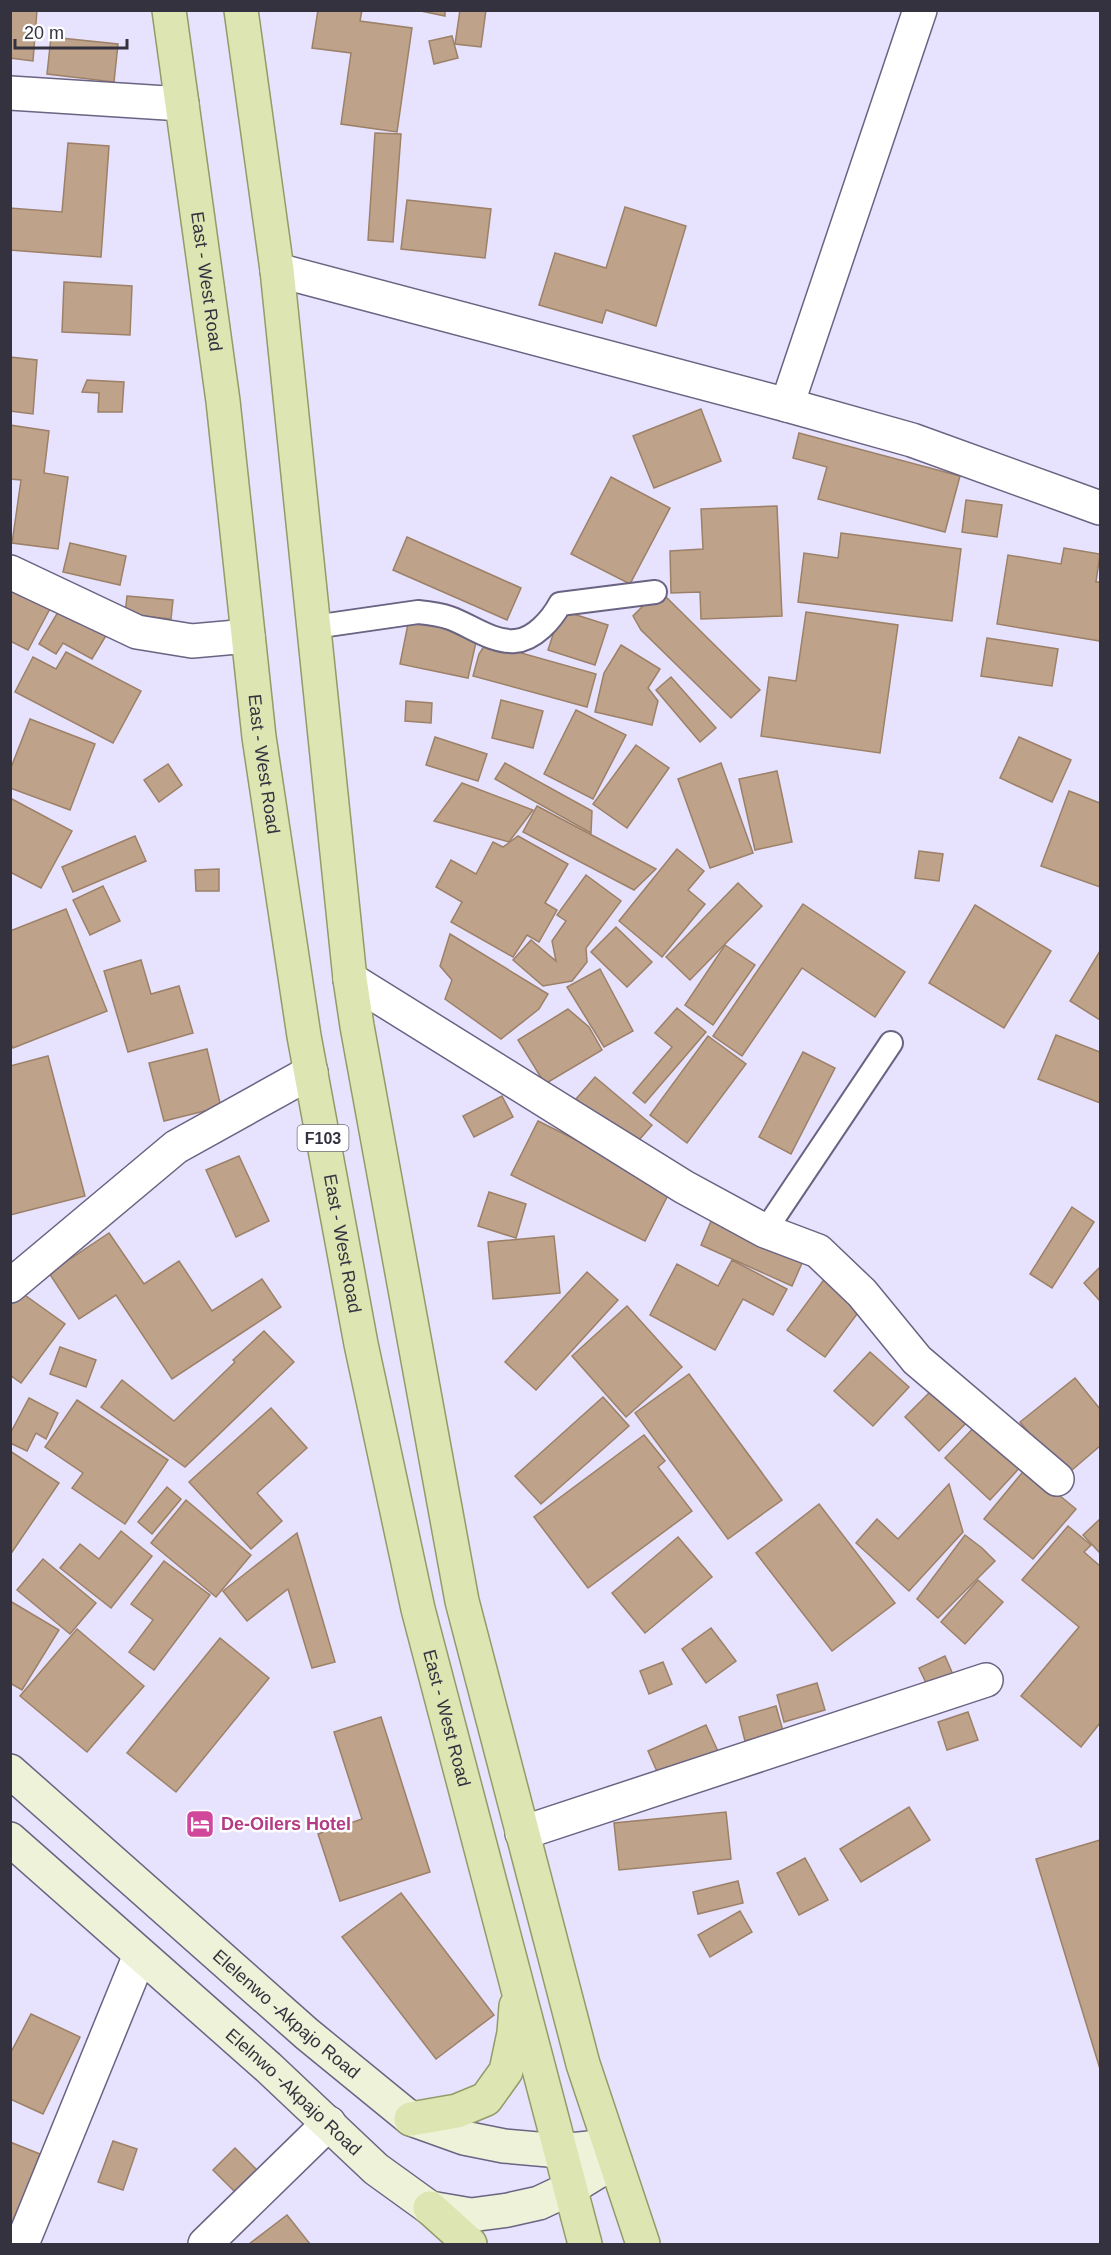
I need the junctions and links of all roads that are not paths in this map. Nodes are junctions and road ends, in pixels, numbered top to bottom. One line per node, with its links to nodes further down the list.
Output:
1 (170, 10): 5 (main road, East - West Road / F103)
2 (241, 10): 6 (main road, F103)
3 (920, 10): 7 (street)
4 (10, 93): 5 (street)
5 (182, 104): 12 (main road, East - West Road / F103)
6 (277, 270): 7 (street); 11 (main road, F103)
7 (787, 405): 8 (street)
8 (1101, 508)
9 (10, 572): 12 (street)
10 (655, 592): 11 (lane)
11 (314, 627): 13 (main road, F103)
12 (248, 636): 15 (main road, East - West Road / F103)
13 (350, 979): 16 (street); 21 (main road, F103)
14 (891, 1043): 16 (lane)
15 (311, 1072): 17 (street); 24 (main road, East - West Road / F103)
16 (765, 1231): 18 (street)
17 (10, 1286)
18 (1057, 1479)
19 (986, 1680): 21 (street)
20 (10, 1771): 25 (main road, Elelenwo -Akpajo Road)
21 (522, 1833): 28 (main road, F103)
22 (10, 1839): 23 (main road, Elelnwo -Akpajo Road)
23 (140, 1955): 26 (main road, Elelnwo -Akpajo Road); 31 (street)
24 (517, 1987): 25 (main road); 27 (main road, East - West Road / F103)
25 (411, 2119): 27 (main road, Elelenwo -Akpajo Road)
26 (329, 2122): 30 (main road, Elelnwo -Akpajo Road); 32 (street)
27 (560, 2151): 28 (main road, Elelenwo -Akpajo Road); 29 (main road, East - West Road / F103)
28 (612, 2153): 29 (main road, Elelnwo -Akpajo Road); 35 (main road, F103)
29 (571, 2188): 30 (main road, Elelnwo -Akpajo Road); 34 (main road, East - West Road / F103)
30 (430, 2208): 33 (main road)
31 (22, 2244)
32 (205, 2244)
33 (470, 2244)
34 (585, 2244)
35 (643, 2244)

